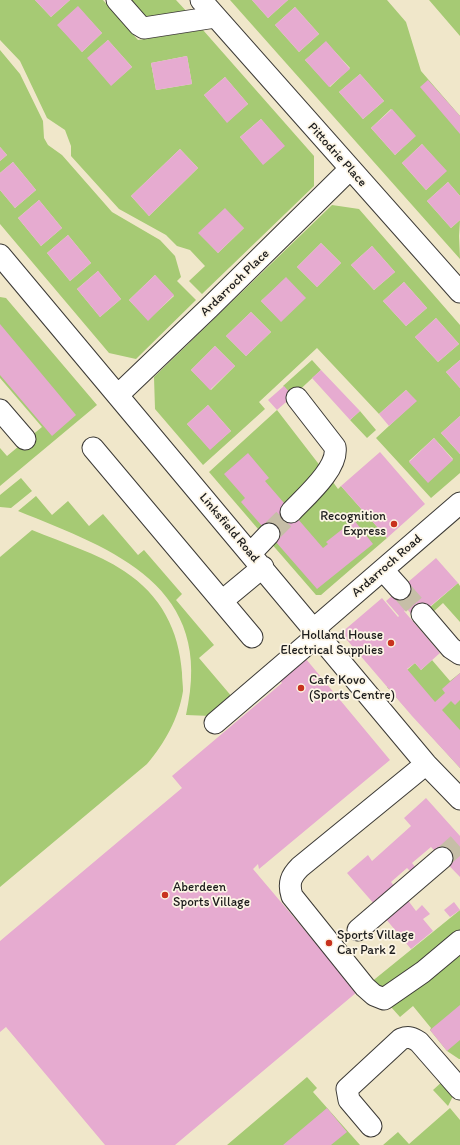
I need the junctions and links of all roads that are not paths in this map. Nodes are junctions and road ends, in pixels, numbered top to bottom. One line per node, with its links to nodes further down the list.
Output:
1 (117, 0): 3 (street)
2 (201, 0): 3 (street, Pittodrie Place)
3 (215, 17): 4 (street, Pittodrie Place)
4 (350, 169): 6 (street, Pittodrie Place); 7 (street, Ardarroch Place)
5 (4, 268): 7 (street, Linksfield Road)
6 (460, 292)
7 (118, 395): 15 (street, Linksfield Road)
8 (297, 398): 13 (street)
9 (0, 410): 10 (street)
10 (24, 439)
11 (93, 448): 18 (street)
12 (460, 503): 16 (street, Ardarroch Road)
13 (292, 512)
14 (269, 534): 15 (street)
15 (257, 560): 18 (street); 20 (street, Linksfield Road)
16 (383, 570): 17 (street); 20 (street, Ardarroch Road)
17 (400, 589)
18 (222, 602): 21 (street)
19 (422, 614): 22 (street)
20 (316, 631): 23 (street, Ardarroch Road); 24 (street, Linksfield Road)
21 (252, 637)
22 (460, 654)
23 (214, 723)
24 (426, 764): 25 (street, Linksfield Road); 28 (street)
25 (460, 799)
26 (442, 858): 27 (street)
27 (358, 930)
28 (460, 941)
29 (459, 1085): 30 (street)
30 (371, 1126)

